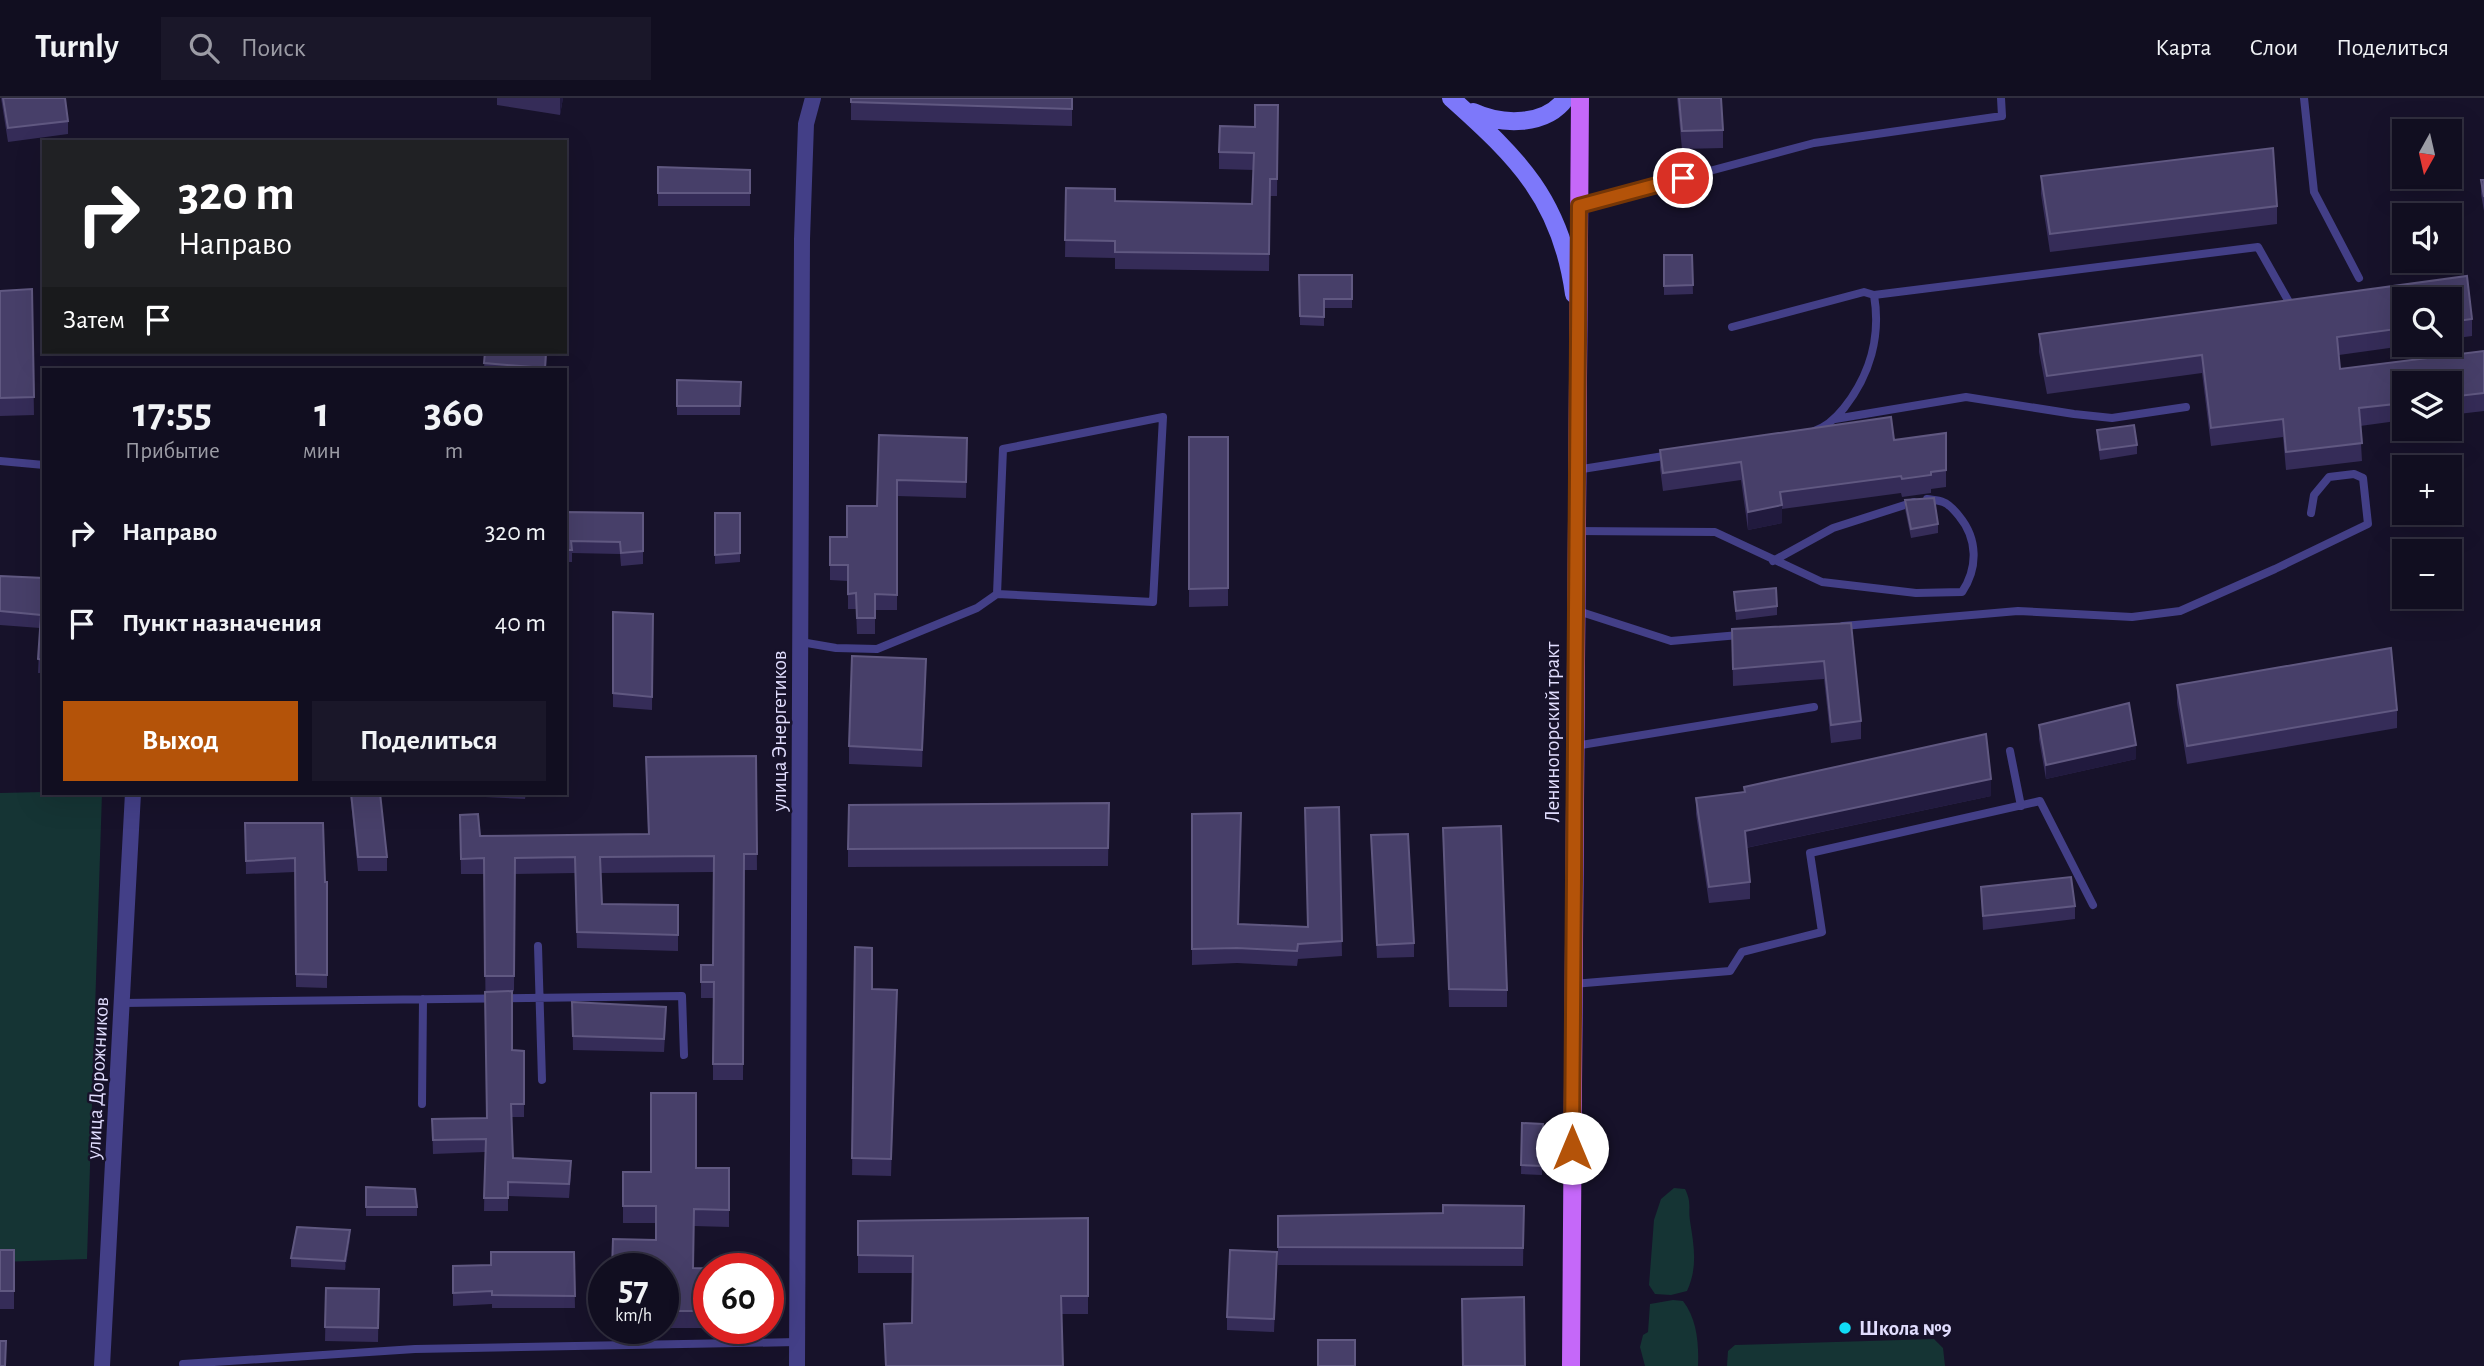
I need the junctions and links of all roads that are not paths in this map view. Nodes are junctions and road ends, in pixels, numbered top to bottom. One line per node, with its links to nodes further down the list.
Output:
1 (813, 98): 27 (street, улица Энергетиков)
2 (1566, 98): 6 (street)
3 (1580, 98): 7 (main road, Лениногорский тракт)
4 (2001, 98): 7 (lane)
5 (2304, 98): 8 (lane)
6 (1452, 99): 11 (street)
7 (1579, 206): 11 (main road, Лениногорский тракт)
8 (2359, 278)
9 (1874, 295): 10 (lane); 12 (lane); 14 (lane)
10 (2289, 302)
11 (1577, 314): 19 (main road, Лениногорский тракт)
12 (1732, 327)
13 (2186, 407): 14 (lane)
14 (1835, 419): 15 (lane)
15 (1805, 432)
16 (1684, 452): 19 (lane)
17 (0, 461): 18 (lane)
18 (42, 466)
19 (1576, 470): 21 (main road, Лениногорский тракт)
20 (2311, 513): 25 (lane)
21 (1576, 531): 22 (lane); 24 (main road, Лениногорский тракт)
22 (1773, 561): 22 (lane)
23 (998, 594): 23 (lane); 27 (lane)
24 (1576, 610): 26 (lane); 29 (main road, Лениногорский тракт)
25 (1837, 626)
26 (1754, 634)
27 (800, 642): 42 (street, улица Энергетиков)
28 (1814, 707): 29 (lane)
29 (1575, 746): 35 (main road, Лениногорский тракт)
30 (2010, 751): 32 (lane)
31 (133, 795): 38 (street, улица Дорожников)
32 (2021, 806): 33 (lane); 35 (lane)
33 (2093, 905)
34 (538, 946): 36 (lane)
35 (1573, 984): 47 (main road, Лениногорский тракт)
36 (539, 998): 37 (lane); 39 (lane); 40 (lane)
37 (423, 999): 38 (lane); 41 (lane)
38 (123, 1003): 45 (street, улица Дорожников)
39 (684, 1055)
40 (542, 1080)
41 (422, 1104)
42 (797, 1342): 43 (lane); 46 (street, улица Энергетиков)
43 (257, 1363): 44 (lane)
44 (183, 1364)
45 (102, 1366)
46 (797, 1366)
47 (1571, 1366)

